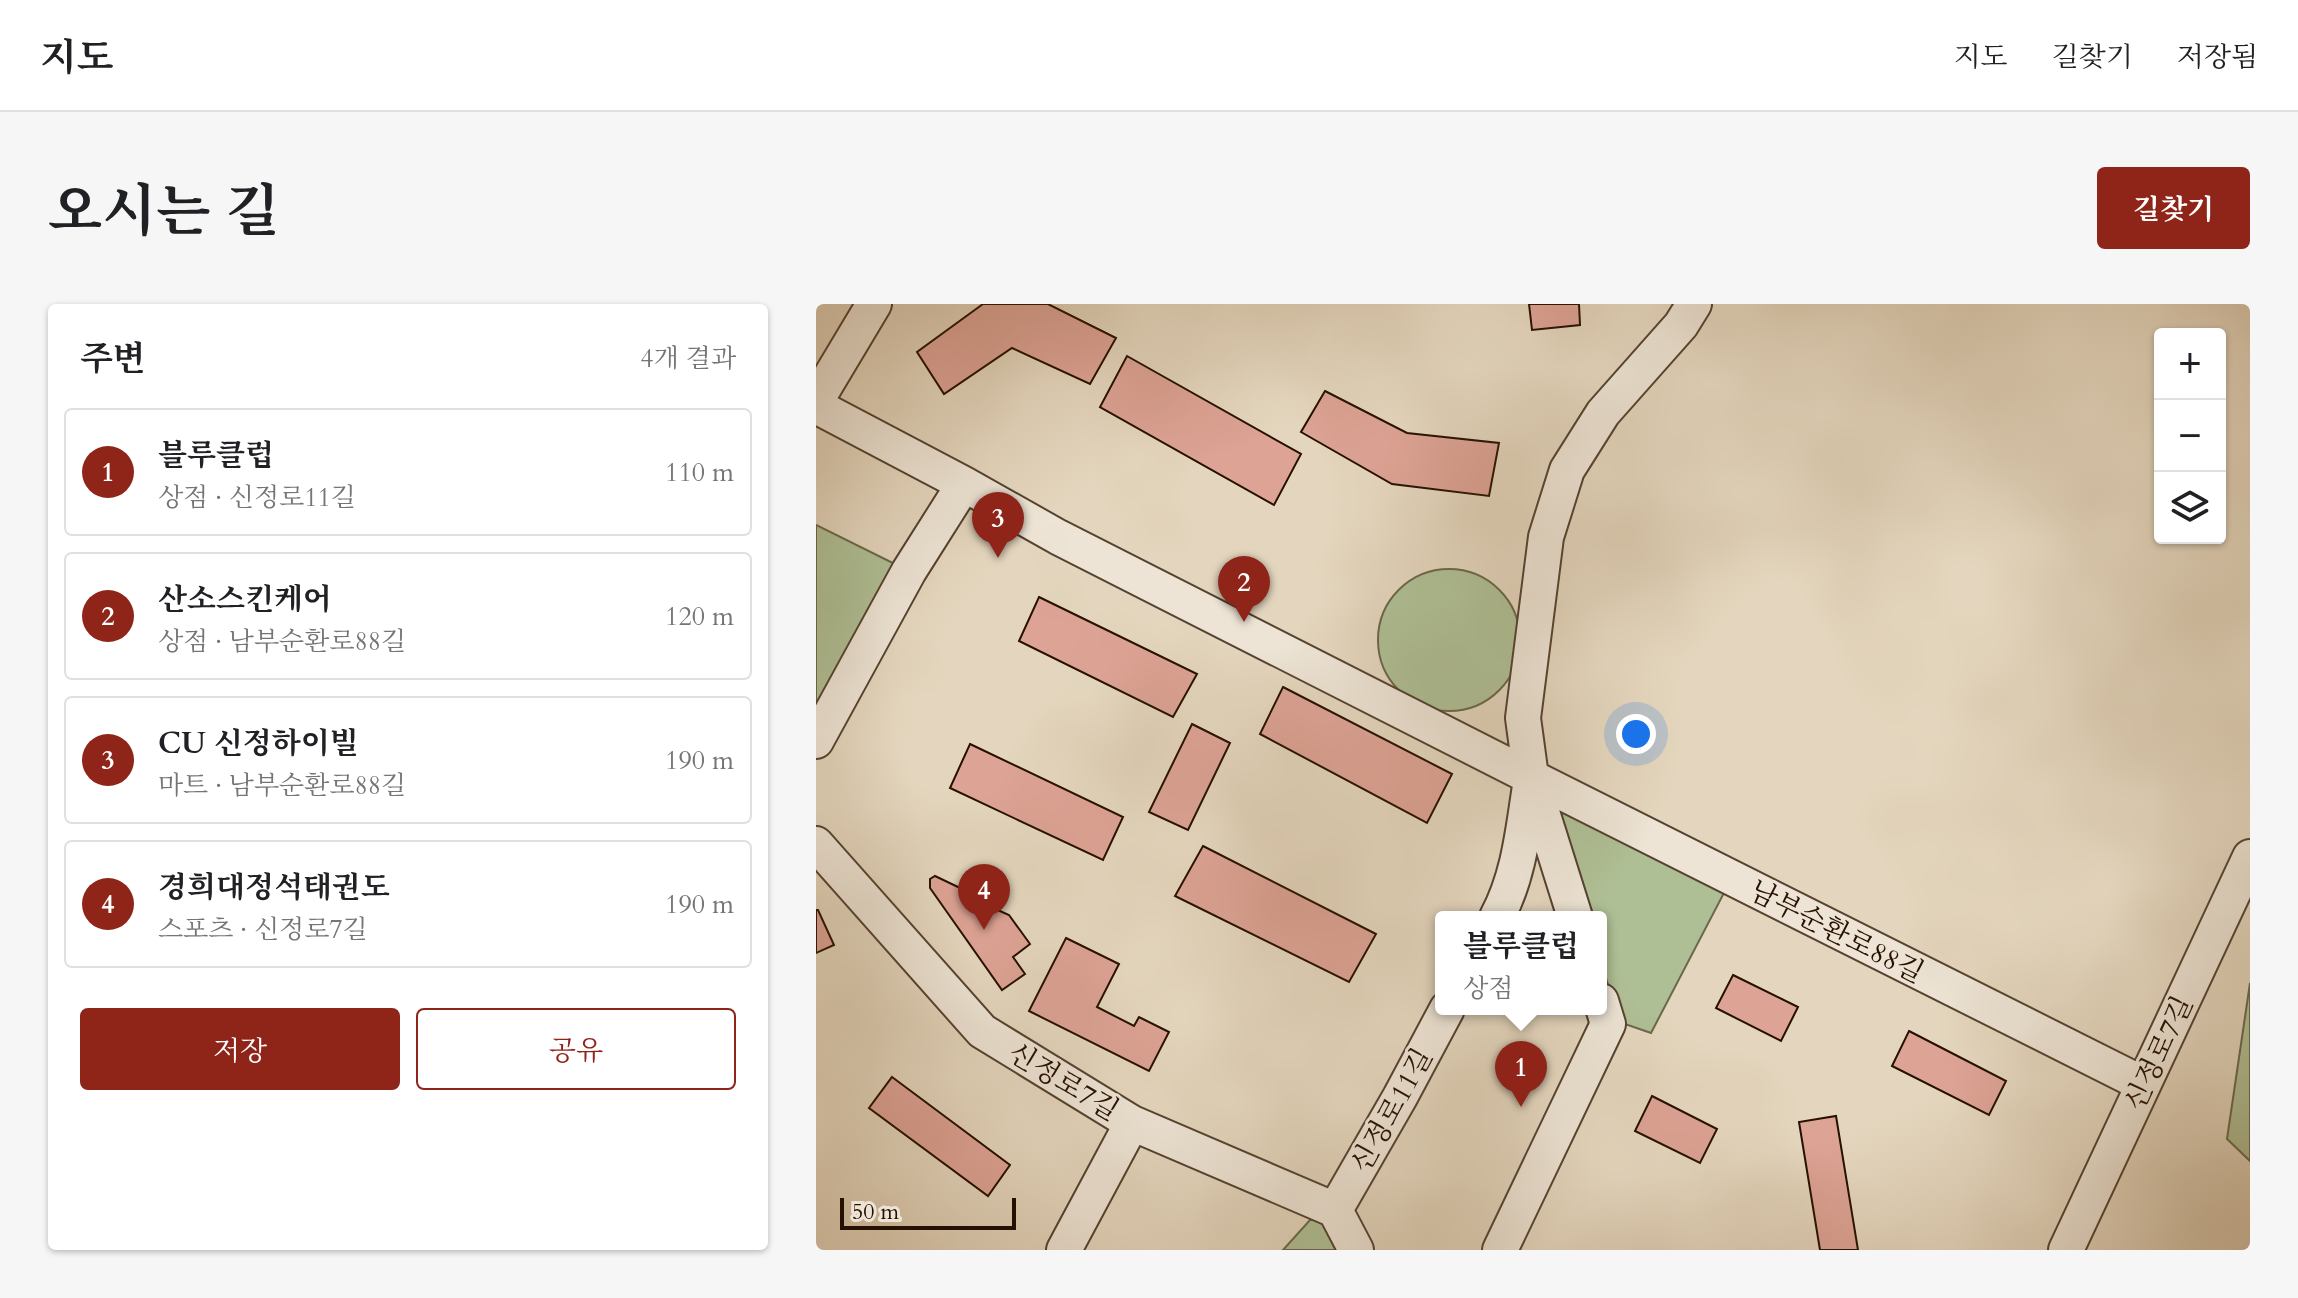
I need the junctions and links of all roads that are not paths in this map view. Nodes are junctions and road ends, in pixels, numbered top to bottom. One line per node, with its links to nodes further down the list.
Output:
1 (874, 304): 3 (street)
2 (1694, 304): 6 (street)
3 (816, 404): 4 (street)
4 (964, 484): 5 (street); 6 (street, 남부순환로88길)
5 (816, 741)
6 (1531, 777): 9 (street); 10 (street); 13 (street, 남부순환로88길)
7 (816, 844): 14 (street, 신정로7길)
8 (2250, 857): 13 (street, 신정로7길)
9 (1500, 911)
10 (1573, 911)
11 (1444, 1015): 15 (street, 신정로11길)
12 (1604, 1015): 18 (street)
13 (2143, 1084): 19 (street, 신정로7길)
14 (1132, 1123): 15 (street, 신정로7길); 16 (street)
15 (1335, 1210): 17 (street)
16 (1064, 1250)
17 (1356, 1250)
18 (1500, 1250)
19 (2066, 1250)

